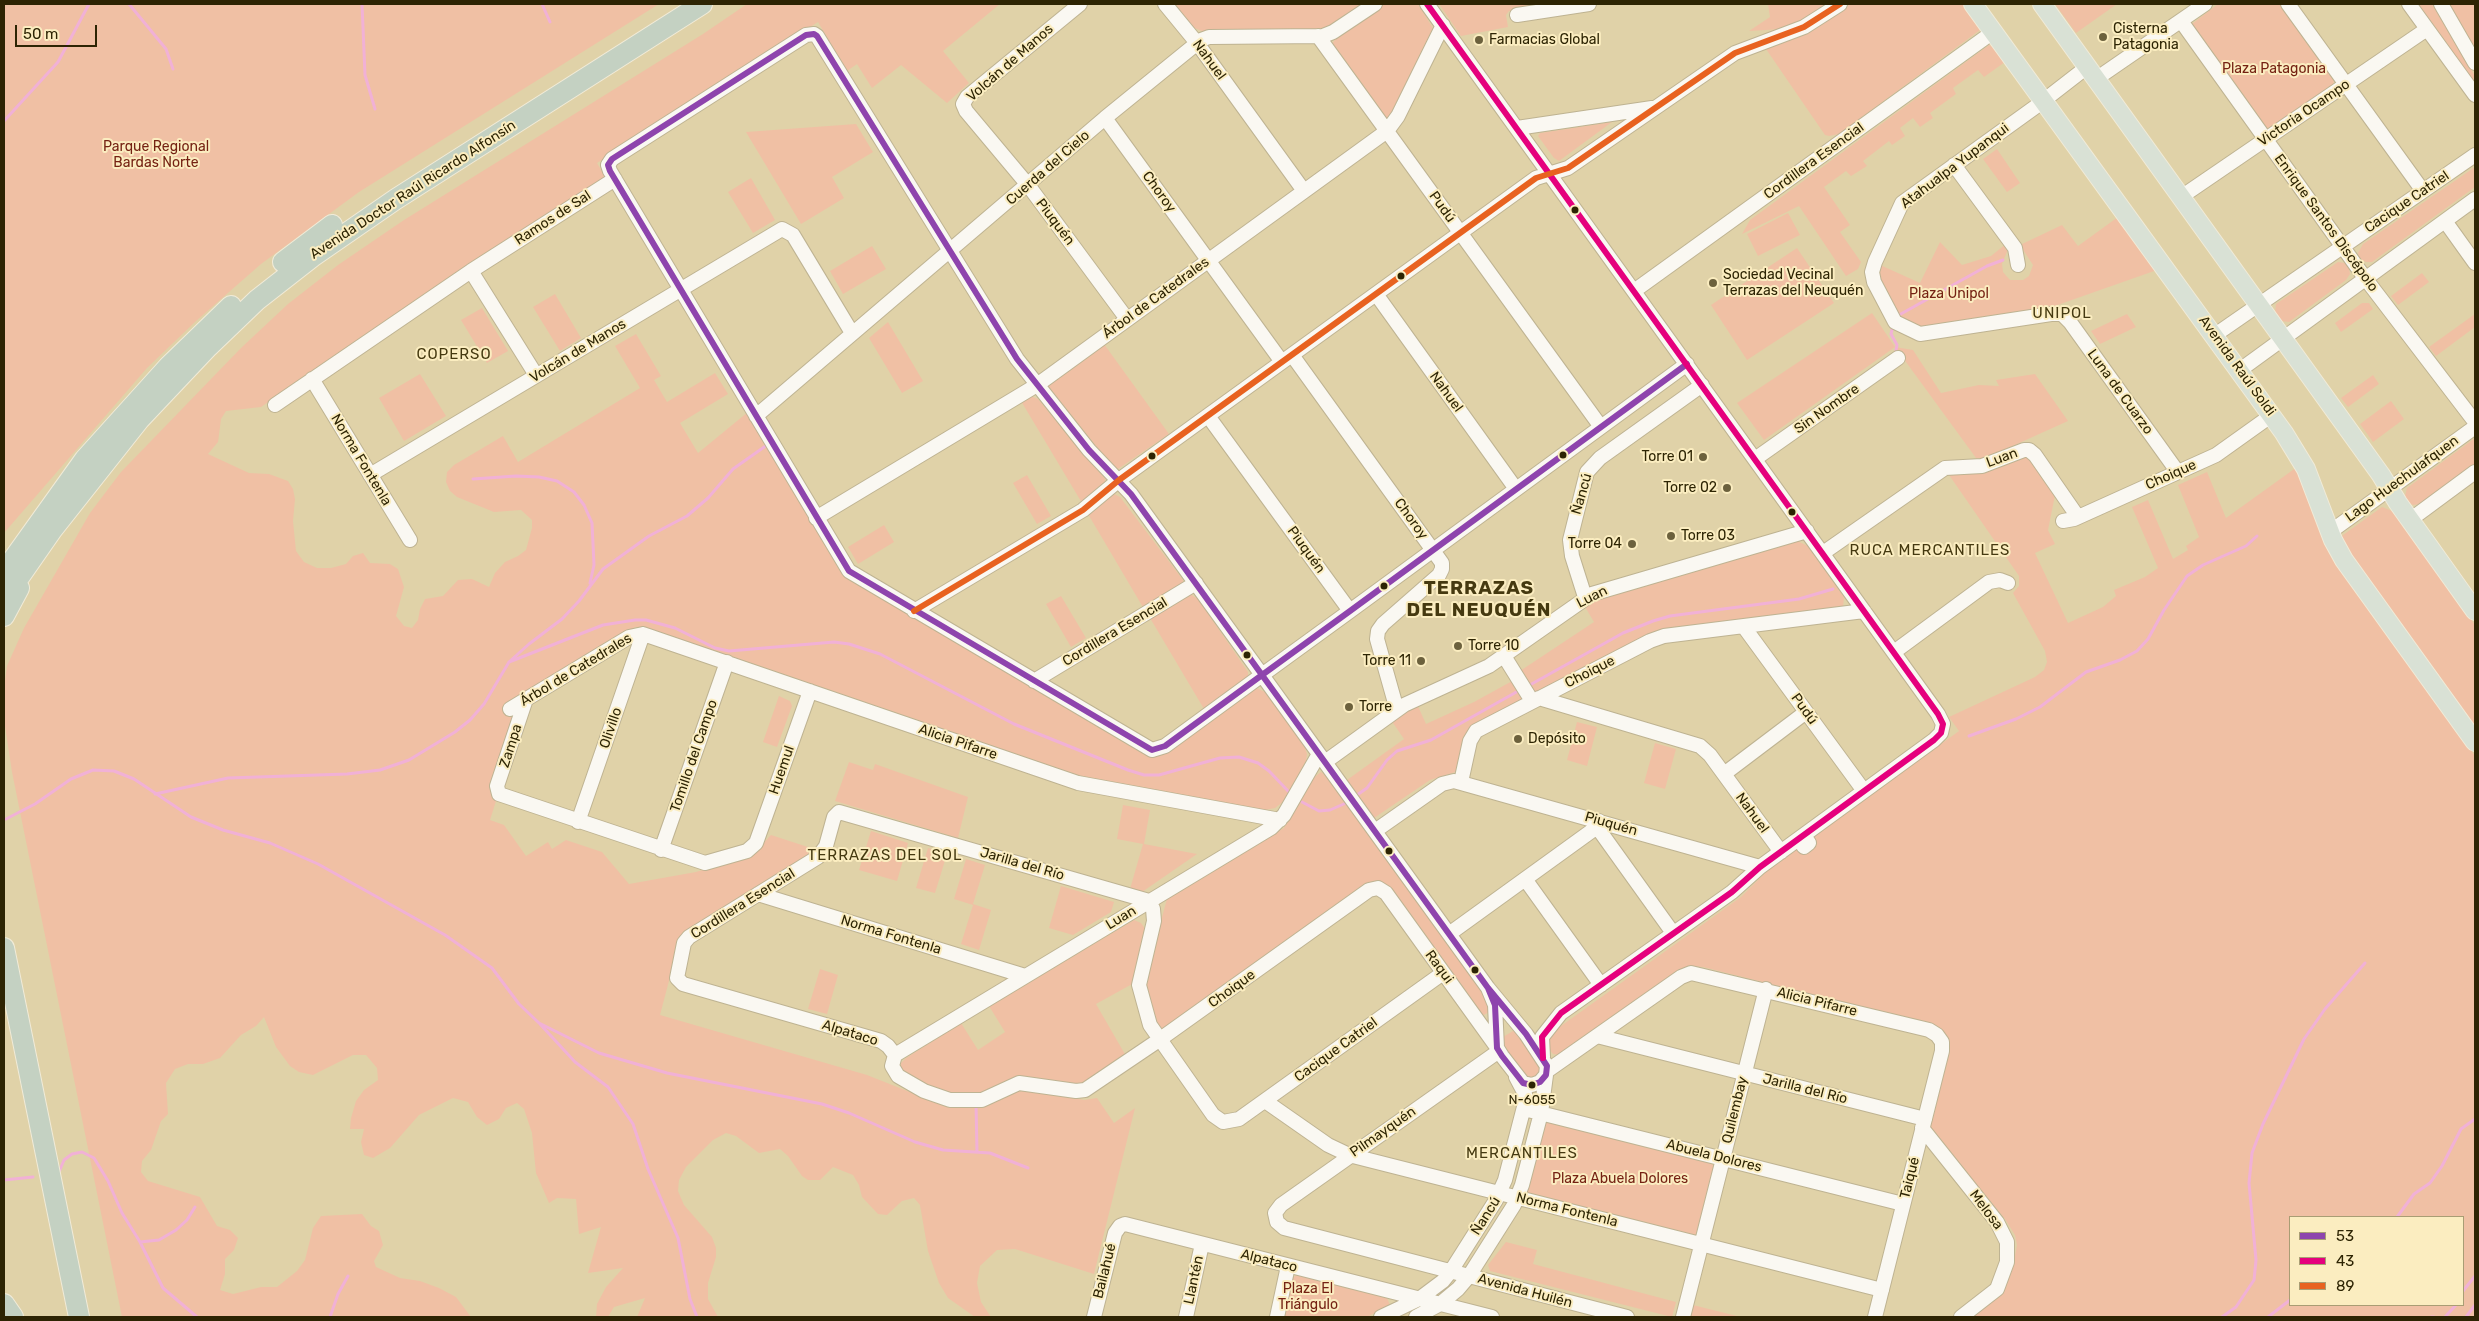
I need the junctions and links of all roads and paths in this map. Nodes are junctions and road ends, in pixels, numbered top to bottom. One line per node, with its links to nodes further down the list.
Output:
1 (677, 4): 75 (highway, Avenida Doctor Raúl Ricardo Alfonsín)
2 (702, 4): 87 (highway, Avenida Doctor Raúl Ricardo Alfonsín)
3 (1080, 4): 27 (street, Volcán de Manos)
4 (1165, 4): 21 (street, Nahuel)
5 (1375, 4): 20 (street, Cuerda del Cielo)
6 (1428, 4): 17 (street)
7 (1589, 4): 15 (street)
8 (1840, 4): 28 (street)
9 (1973, 4): 19 (main road, Avenida Raúl Soldi)
10 (2042, 4): 23 (main road)
11 (2205, 4): 16 (street, Atahualpa Yupanqui)
12 (2288, 4): 24 (street)
13 (2409, 4): 18 (street)
14 (2441, 4): 22 (street)
15 (1517, 15)
16 (2181, 21): 23 (street, Atahualpa Yupanqui); 32 (street, Enrique Santos Discépolo)
17 (1443, 25): 30 (street); 31 (street, Árbol de Catedrales)
18 (2427, 29): 24 (street, Victoria Ocampo); 25 (street)
19 (1993, 32): 26 (main road, Avenida Raúl Soldi); 52 (street, Cordillera Esencial)
20 (1318, 36): 21 (street, Cuerda del Cielo); 31 (street, Pudú)
21 (1197, 42): 29 (street, Cuerda del Cielo); 38 (street, Nahuel)
22 (2475, 63)
23 (2092, 73): 26 (street, Atahualpa Yupanqui); 40 (main road)
24 (2346, 84): 32 (street, Victoria Ocampo); 39 (street)
25 (2475, 95)
26 (2043, 100): 34 (street, Atahualpa Yupanqui); 58 (main road, Avenida Raúl Soldi)
27 (963, 104): 37 (street, Piuquén)
28 (1656, 107): 30 (street); 35 (street)
29 (1105, 118): 37 (street, Cuerda del Cielo); 46 (street, Choroy)
30 (1517, 128): 35 (street)
31 (1387, 131): 38 (street, Árbol de Catedrales); 43 (street, Pudú)
32 (2266, 139): 40 (street, Victoria Ocampo); 44 (street, Enrique Santos Discépolo)
33 (2475, 155): 39 (street, Cacique Catriel)
34 (1954, 165): 48 (street); 55 (street, Atahualpa Yupanqui)
35 (1550, 174): 43 (street); 52 (street)
36 (614, 179): 45 (street, Raqui); 49 (street, Ramos de Sal); 51 (street)
37 (1028, 185): 45 (street, Cuerda del Cielo); 56 (street, Piuquén)
38 (1304, 191): 46 (street, Árbol de Catedrales)
39 (2423, 191): 44 (street, Cacique Catriel)
40 (2182, 198): 54 (main road)
41 (2475, 199): 42 (street)
42 (2445, 221): 47 (street); 50 (street)
43 (1460, 233): 53 (street); 73 (street, Pudú)
44 (2342, 246): 50 (street, Enrique Santos Discépolo); 54 (street, Cacique Catriel)
45 (950, 252): 57 (street, Cuerda del Cielo); 66 (street, Raqui)
46 (1208, 261): 56 (street, Árbol de Catedrales); 61 (street, Choroy)
47 (2475, 263)
48 (2018, 265)
49 (471, 271): 64 (street); 65 (street, Ramos de Sal)
50 (2366, 278): 59 (street); 72 (street, Enrique Santos Discépolo)
51 (680, 289): 57 (street, Volcán de Manos); 64 (street, Volcán de Manos); 70 (street)
52 (1634, 291): 62 (street)
53 (1376, 294): 61 (street); 82 (street, Nahuel)
54 (2258, 304): 58 (street, Cacique Catriel); 59 (main road)
55 (2062, 314): 77 (street, Luna de Cuarzo)
56 (1127, 319): 66 (street, Árbol de Catedrales)
57 (852, 333): 70 (street, Cuerda del Cielo)
58 (2215, 335): 63 (main road, Avenida Raúl Soldi)
59 (2283, 338): 63 (street); 81 (main road)
60 (1898, 358): 76 (street, Sin Nombre)
61 (1287, 359): 71 (street); 91 (street, Choroy)
62 (1687, 364): 67 (street); 73 (street)
63 (2240, 370): 69 (main road, Avenida Raúl Soldi)
64 (536, 375): 79 (street, Volcán de Manos)
65 (312, 379): 68 (street, Ramos de Sal); 79 (street, Norma Fontenla)
66 (1037, 385): 80 (street, Raqui); 84 (street, Árbol de Catedrales)
67 (1702, 385): 76 (street); 98 (street, Ñancú)
68 (275, 405)
69 (2272, 415): 77 (street, Choique); 89 (main road, Avenida Raúl Soldi)
70 (756, 416): 84 (street)
71 (1208, 416): 80 (street); 100 (street, Piuquén)
72 (2475, 422)
73 (1601, 427): 82 (street)
74 (2475, 427): 81 (street, Lago Huechulafquen)
75 (85, 459): 92 (highway); 94 (highway, Avenida Doctor Raúl Ricardo Alfonsín)
76 (1755, 459): 88 (street)
77 (2177, 471): 83 (street, Choique)
78 (2475, 472): 86 (street)
79 (370, 475): 90 (street, Norma Fontenla)
80 (1119, 480): 95 (street, Raqui); 99 (street)
81 (2389, 488): 86 (main road); 89 (street, Lago Huechulafquen)
82 (1516, 489): 91 (street)
83 (2078, 517): 85 (street, Choique); 93 (street, Luan)
84 (816, 518): 99 (street)
85 (2063, 520)
86 (2410, 520): 102 (main road)
87 (52, 530): 97 (highway, Avenida Doctor Raúl Ricardo Alfonsín); 103 (highway)
88 (1807, 531): 93 (street); 98 (street, Luan)
89 (2330, 532): 117 (main road, Avenida Raúl Soldi)
90 (410, 540)
91 (1433, 550): 100 (street); 115 (street, Choroy)
92 (4, 552)
93 (1823, 553): 101 (street)
94 (4, 572)
95 (1196, 583): 109 (street, Raqui); 110 (street, Cordillera Esencial)
96 (2008, 583): 106 (street)
97 (4, 598)
98 (1585, 598): 107 (street, Luan)
99 (914, 611): 110 (street)
100 (1350, 611): 109 (street)
101 (1864, 611): 104 (street, Choique); 106 (street)
102 (2475, 611)
103 (4, 616)
104 (1744, 627): 112 (street, Choique); 116 (street, Pudú)
105 (643, 634): 108 (street, Alicia Pifarre); 113 (street, Árbol de Catedrales); 124 (street, Olivillo)
106 (1894, 652): 121 (street)
107 (1504, 656): 112 (street); 115 (street, Luan)
108 (727, 662): 111 (street, Alicia Pifarre); 127 (street, Tomillo del Campo)
109 (1262, 675): 110 (street); 118 (street, Raqui)
110 (1034, 681)
111 (810, 691): 123 (street, Alicia Pifarre); 127 (street, Huemul)
112 (1533, 698): 119 (street); 120 (street, Choique)
113 (526, 699): 114 (street, Árbol de Catedrales); 124 (street, Zampa)
114 (510, 709)
115 (1397, 710): 118 (street, Luan)
116 (1806, 712): 119 (street); 121 (street, Pudú)
117 (2475, 742)
118 (1322, 758): 123 (street, Luan); 126 (street, Raqui)
119 (1724, 774): 128 (street, Nahuel)
120 (1461, 782): 125 (street, Piuquén); 126 (street)
121 (1864, 791): 128 (street)
122 (837, 813): 132 (street, Cordillera Esencial); 133 (street, Jarilla del Río)
123 (1280, 820): 133 (street, Luan)
124 (578, 822): 127 (street)
125 (1598, 824): 129 (street, Piuquén); 130 (street); 134 (street)
126 (1375, 831): 135 (street, Raqui)
127 (661, 850)
128 (1781, 852): 129 (street)
129 (1760, 867): 134 (street)
130 (1525, 879): 135 (street); 140 (street)
131 (1378, 888): 137 (street, Raqui); 147 (street, Choique)
132 (758, 894): 138 (street, Norma Fontenla); 139 (street, Cordillera Esencial)
133 (1149, 901): 138 (street, Luan); 147 (street)
134 (1673, 933): 140 (street)
135 (1449, 934): 141 (street, Raqui)
136 (4, 948): 176 (highway)
137 (1443, 973): 148 (street, Raqui); 154 (street, Cacique Catriel)
138 (1025, 976): 149 (street, Luan)
139 (677, 978): 149 (street, Alpataco)
140 (1601, 985): 143 (street)
141 (1488, 988): 144 (street, Raqui); 148 (street, Raqui)
142 (1766, 989): 145 (street, Alicia Pifarre); 146 (street, Alicia Pifarre); 151 (street, Quilembay)
143 (1561, 1013): 144 (street); 150 (street)
144 (1524, 1032): 148 (street); 150 (street, Raqui)
145 (1597, 1036): 150 (street); 151 (street, Jarilla del Río)
146 (1940, 1038): 157 (street, Taiqué)
147 (1159, 1040): 153 (street, Choique); 154 (street, Cacique Catriel)
148 (1498, 1046): 152 (street, Raqui); 158 (street, Pilmayquén)
149 (895, 1054): 153 (street, Alpataco)
150 (1545, 1068): 152 (street); 156 (street, Ñancú)
151 (1744, 1073): 157 (street, Jarilla del Río); 159 (street, Quilembay)
152 (1516, 1076): 155 (street, Ñancú)
153 (1085, 1090)
154 (1265, 1101): 158 (street, Norma Fontenla)
155 (1524, 1108): 156 (street, Abuela Dolores); 160 (street, Ñancú)
156 (1541, 1113): 159 (street, Abuela Dolores); 161 (street, Ñancú)
157 (1924, 1124): 162 (street, Taiqué); 186 (street, Melosa)
158 (1349, 1156): 160 (street, Norma Fontenla); 167 (street, Pilmayquén)
159 (1723, 1158): 162 (street, Abuela Dolores); 165 (street, Quilembay)
160 (1500, 1194): 161 (street, Norma Fontenla); 167 (street, Ñancú)
161 (1518, 1198): 165 (street, Norma Fontenla); 168 (street, Ñancú)
162 (1903, 1204): 169 (street, Taiqué)
163 (1120, 1226): 164 (street, Alpataco); 177 (street, Bailahué)
164 (1202, 1244): 166 (street, Alpataco); 178 (street, Llantén)
165 (1701, 1244): 169 (street, Norma Fontenla); 184 (street, Quilembay)
166 (1288, 1266): 171 (street, Alpataco); 179 (street)
167 (1447, 1276): 168 (street, Avenida Huilén); 170 (street); 171 (street, Ñancú)
168 (1469, 1276): 170 (street, Ñancú); 183 (street, Avenida Huilén)
169 (1882, 1290): 185 (street, Taiqué)
170 (1452, 1295): 173 (street, Ñancú); 174 (street)
171 (1419, 1299): 173 (street); 180 (street, Ñancú)
172 (4, 1304): 175 (highway)
173 (1440, 1304): 174 (street); 181 (street, Ñancú)
174 (1463, 1313): 182 (street)
175 (14, 1317)
176 (79, 1317)
177 (1094, 1317)
178 (1186, 1317)
179 (1277, 1317)
180 (1381, 1317)
181 (1416, 1317)
182 (1492, 1317)
183 (1628, 1317)
184 (1683, 1317)
185 (1875, 1317)
186 (1961, 1317)

